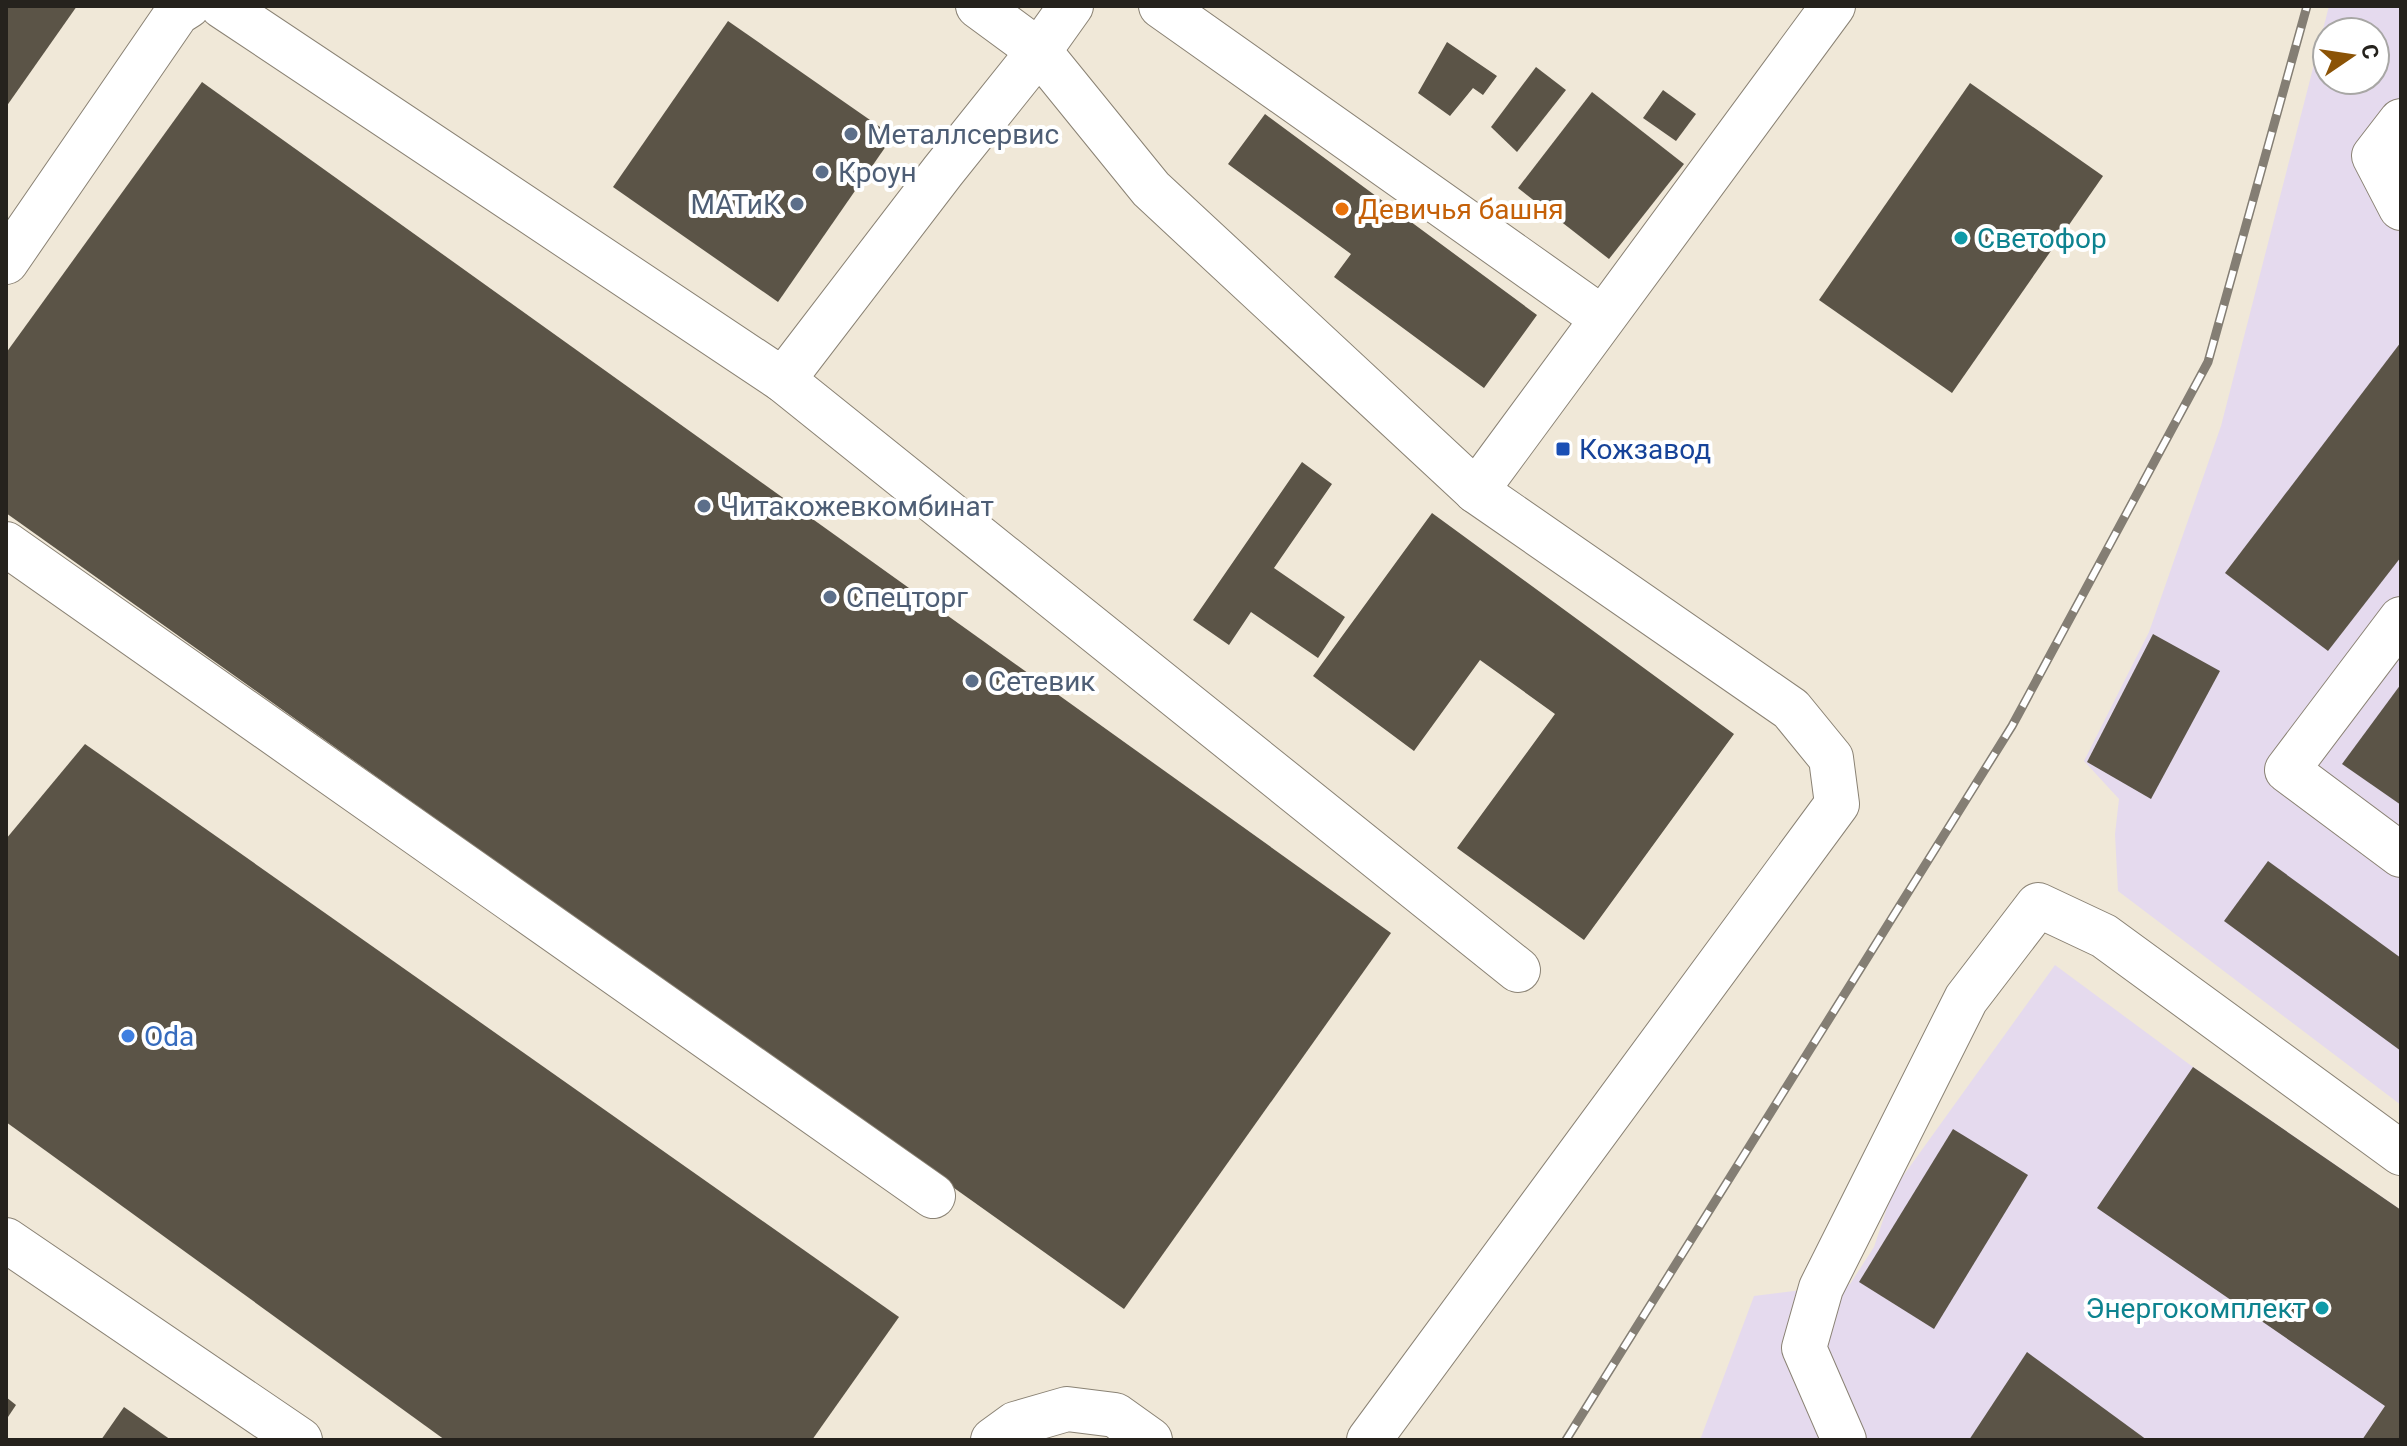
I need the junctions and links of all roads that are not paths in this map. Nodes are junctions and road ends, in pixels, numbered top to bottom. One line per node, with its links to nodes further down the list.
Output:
1 (188, 6): 10 (street)
2 (222, 6): 12 (street)
3 (978, 6): 7 (street)
4 (1071, 6): 7 (street)
5 (1161, 6): 11 (street)
6 (1833, 6): 11 (street)
7 (1039, 51): 12 (street); 13 (street)
8 (2401, 121): 9 (street)
9 (2401, 208)
10 (6, 262)
11 (1602, 318): 13 (street)
12 (783, 380): 17 (street)
13 (1476, 491): 24 (street)
14 (6, 544): 19 (street)
15 (2401, 619): 16 (street)
16 (2401, 855)
17 (1518, 970)
18 (2401, 1153): 25 (street)
19 (933, 1196)
20 (6, 1240): 21 (street)
21 (300, 1440)
22 (993, 1440): 23 (street)
23 (1150, 1440)
24 (1369, 1440)
25 (1844, 1440)

